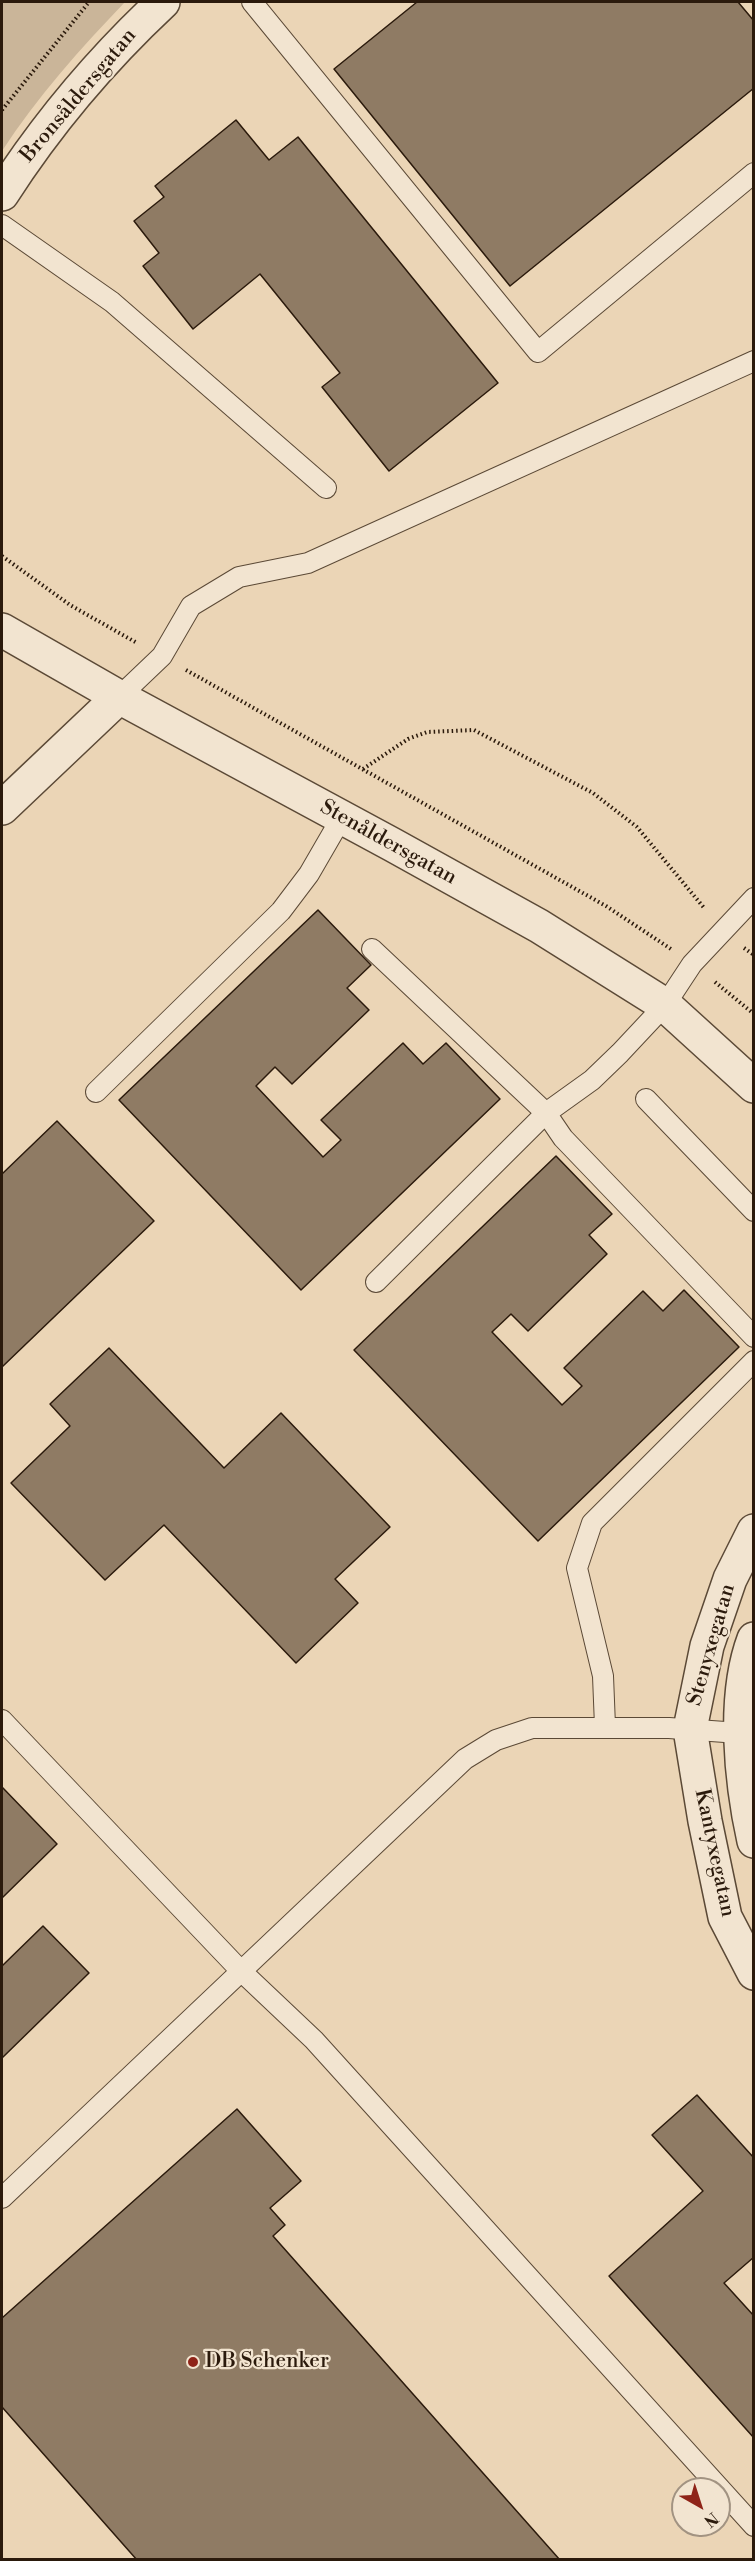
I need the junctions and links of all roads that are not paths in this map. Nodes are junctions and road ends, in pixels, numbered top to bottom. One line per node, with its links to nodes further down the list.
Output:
1 (163, 2): 4 (street, Bronsåldersgatan)
2 (252, 2): 3 (lane)
3 (753, 173)
4 (2, 194)
5 (2, 225): 7 (lane)
6 (753, 361): 9 (lane)
7 (326, 488)
8 (2, 630): 9 (street, Stenåldersgatan)
9 (119, 698): 10 (street); 11 (street, Stenåldersgatan)
10 (2, 808)
11 (342, 817): 14 (street, Stenåldersgatan); 16 (lane)
12 (753, 898): 14 (lane)
13 (372, 949): 18 (lane)
14 (665, 1005): 15 (street, Stenåldersgatan); 18 (lane)
15 (753, 1086)
16 (96, 1092)
17 (646, 1099): 19 (lane)
18 (546, 1113): 20 (lane); 21 (lane)
19 (753, 1211)
20 (376, 1282)
21 (753, 1337)
22 (753, 1361): 26 (lane)
23 (753, 1531): 27 (street, Stenyxegatan)
24 (753, 1639): 28 (street, Stenyxegatan)
25 (2, 1720): 30 (lane)
26 (605, 1726): 27 (lane); 30 (lane)
27 (690, 1729): 28 (lane); 31 (street, Kantyxegatan)
28 (739, 1733): 29 (street, Kantyxegatan)
29 (753, 1841)
30 (240, 1970): 32 (lane); 33 (lane)
31 (753, 1973)
32 (2, 2198)
33 (753, 2526)

